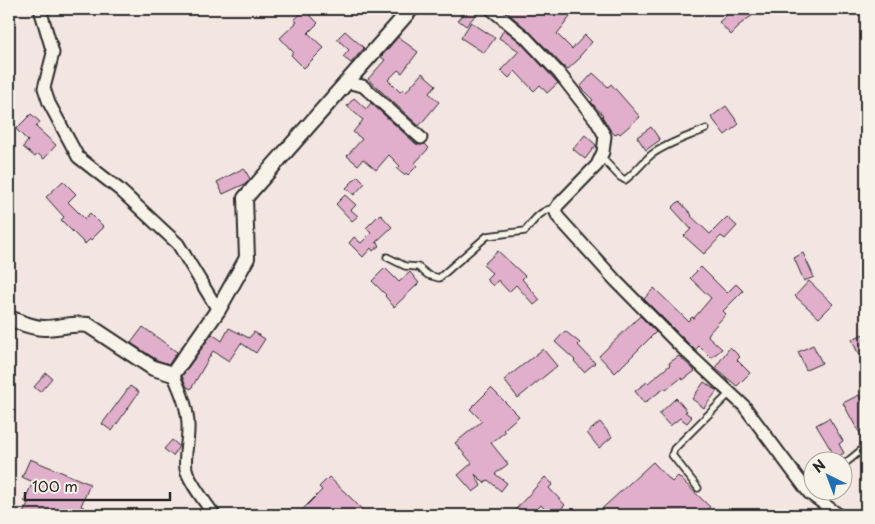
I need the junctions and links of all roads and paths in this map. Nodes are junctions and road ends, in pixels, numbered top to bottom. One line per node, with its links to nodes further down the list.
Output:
1 (40, 9): 10 (street)
2 (411, 9): 4 (street)
3 (491, 9): 7 (street)
4 (345, 82): 6 (street); 10 (street)
5 (706, 129): 7 (lane)
6 (420, 138)
7 (600, 157): 8 (street)
8 (556, 208): 9 (lane); 13 (street)
9 (386, 257)
10 (218, 310): 12 (street)
11 (9, 318): 12 (street)
12 (173, 374): 19 (street)
13 (730, 393): 16 (street); 17 (lane)
14 (865, 447): 15 (lane)
15 (852, 458)
16 (802, 480)
17 (698, 488)
18 (823, 502): 20 (street)
19 (214, 515)
20 (839, 515)

